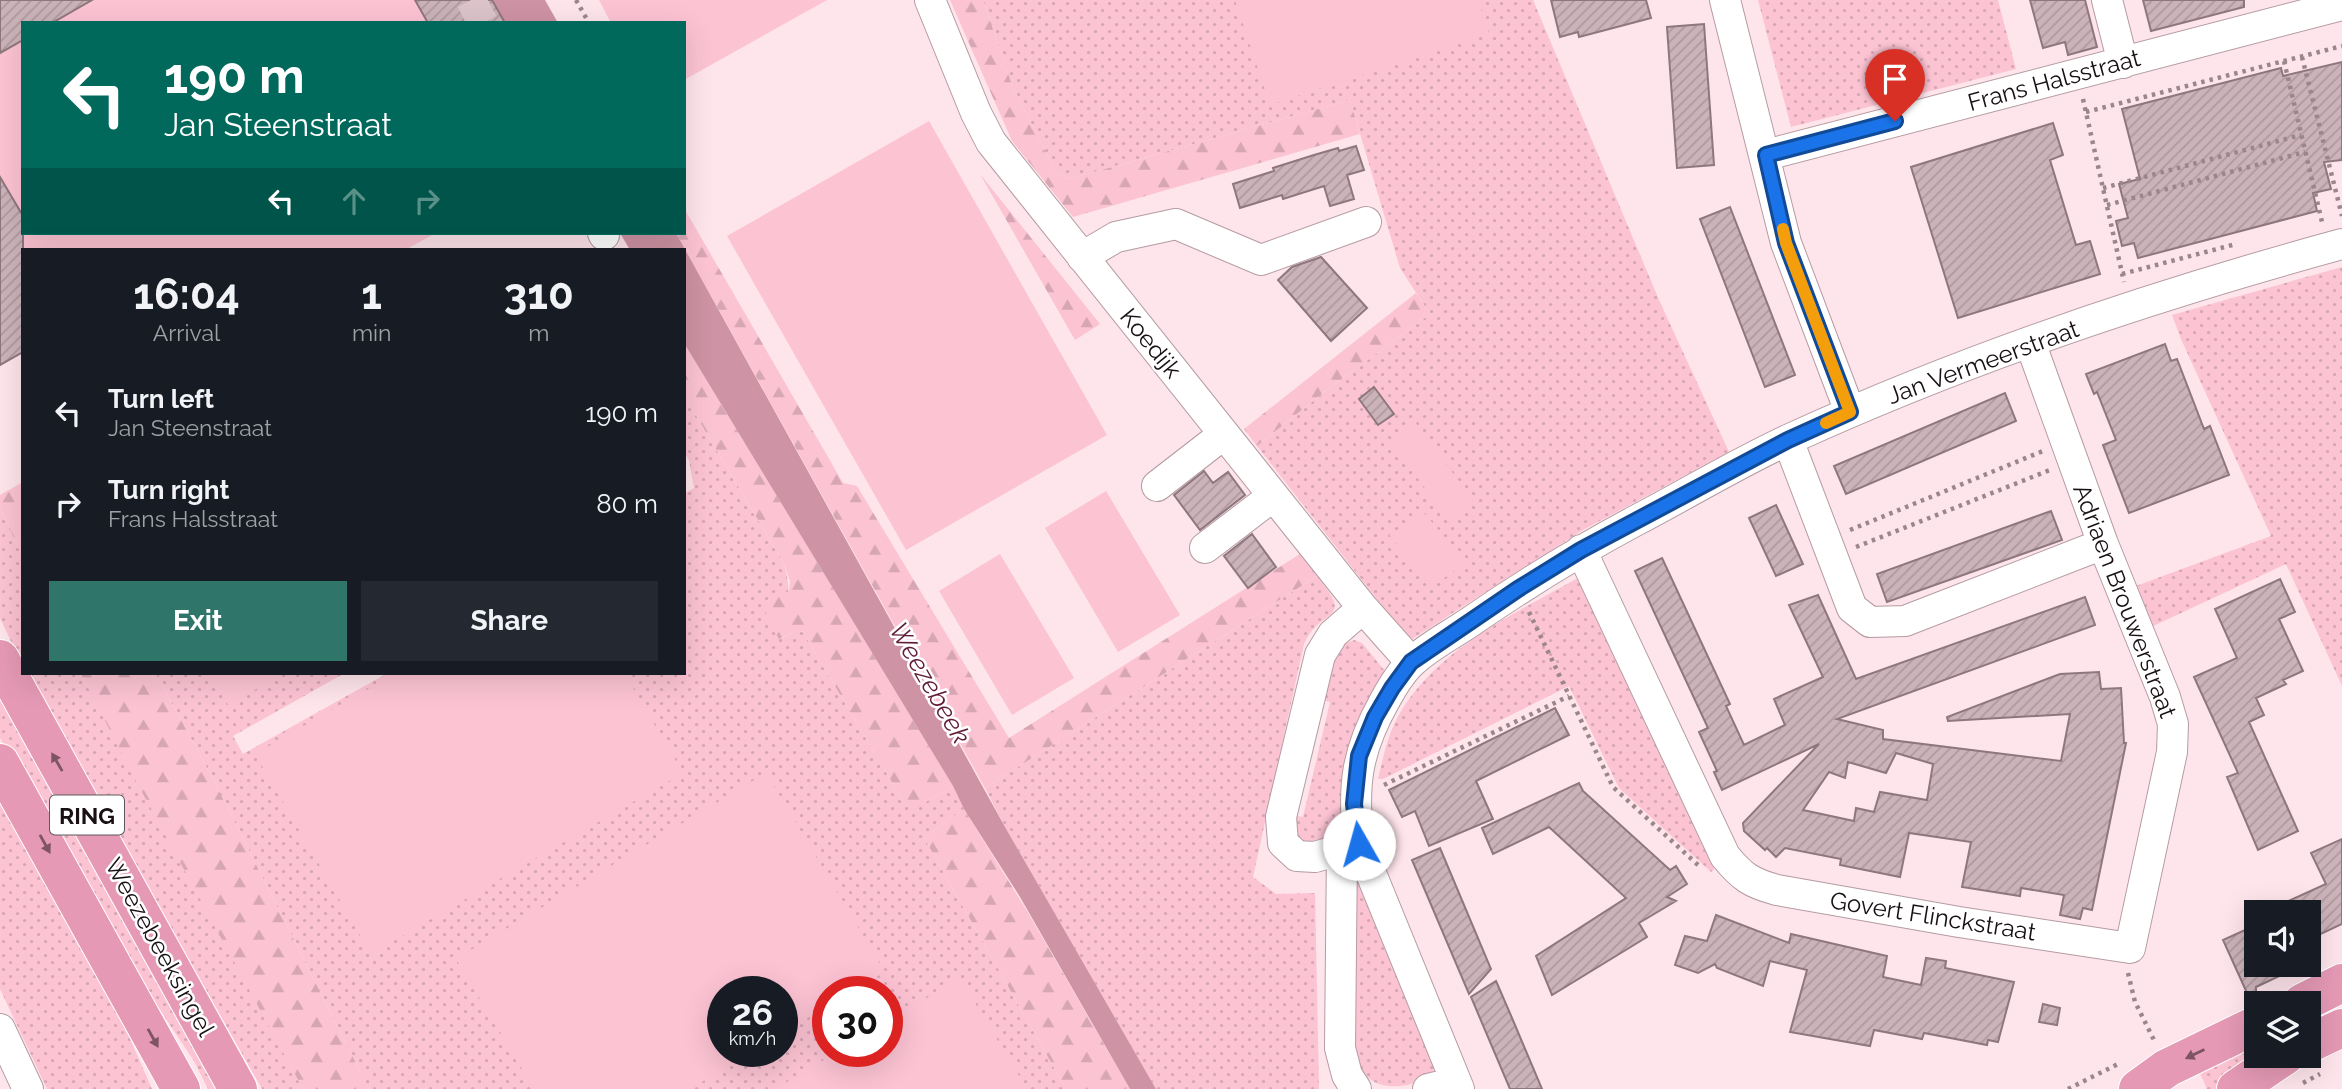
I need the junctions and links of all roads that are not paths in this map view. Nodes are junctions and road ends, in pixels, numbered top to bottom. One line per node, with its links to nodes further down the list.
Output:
1 (930, 0): 9 (street, Koedijk)
2 (1725, 0): 6 (street)
3 (2107, 0): 5 (street)
4 (2342, 5): 5 (street, Frans Halsstraat)
5 (2123, 63): 6 (street, Frans Halsstraat)
6 (1766, 155): 11 (street)
7 (1366, 222): 9 (street)
8 (2342, 244): 10 (street, Jan Vermeerstraat)
9 (1082, 257): 12 (street, Koedijk)
10 (2030, 342): 11 (street, Jan Vermeerstraat); 16 (street, Adriaen Brouwerstraat)
11 (1850, 412): 13 (street, Jan Vermeerstraat)
12 (1224, 433): 14 (street); 15 (street, Koedijk)
13 (1788, 440): 16 (street); 18 (street, Jan Vermeerstraat)
14 (1157, 486)
15 (1273, 496): 17 (street); 19 (street, Koedijk)
16 (2103, 544): 24 (street, Adriaen Brouwerstraat)
17 (1205, 548)
18 (1581, 550): 21 (street, Jan Vermeerstraat); 24 (street, Govert Flinckstraat)
19 (1363, 608): 21 (street, Koedijk); 23 (street)
20 (0, 659): 35 (main road, Weezebeeksingel / RING, one-way to 20)
21 (1411, 662): 23 (street, Jan Vermeerstraat)
22 (0, 763): 34 (main road, Weezebeeksingel / RING, one-way to 34)
23 (1350, 846): 33 (street, Jan Vermeerstraat); 36 (street, Jan Vermeerstraat)
24 (2130, 948)
25 (2342, 983): 26 (main road)
26 (2321, 994)
27 (2342, 1028): 30 (main road)
28 (0, 1031): 32 (street)
29 (2244, 1031): 37 (main road, one-way to 37)
30 (2321, 1055)
31 (2293, 1070): 38 (main road)
32 (16, 1080)
33 (1448, 1087)
34 (181, 1089)
35 (238, 1089)
36 (1356, 1089)
37 (2138, 1089)
38 (2236, 1089)

